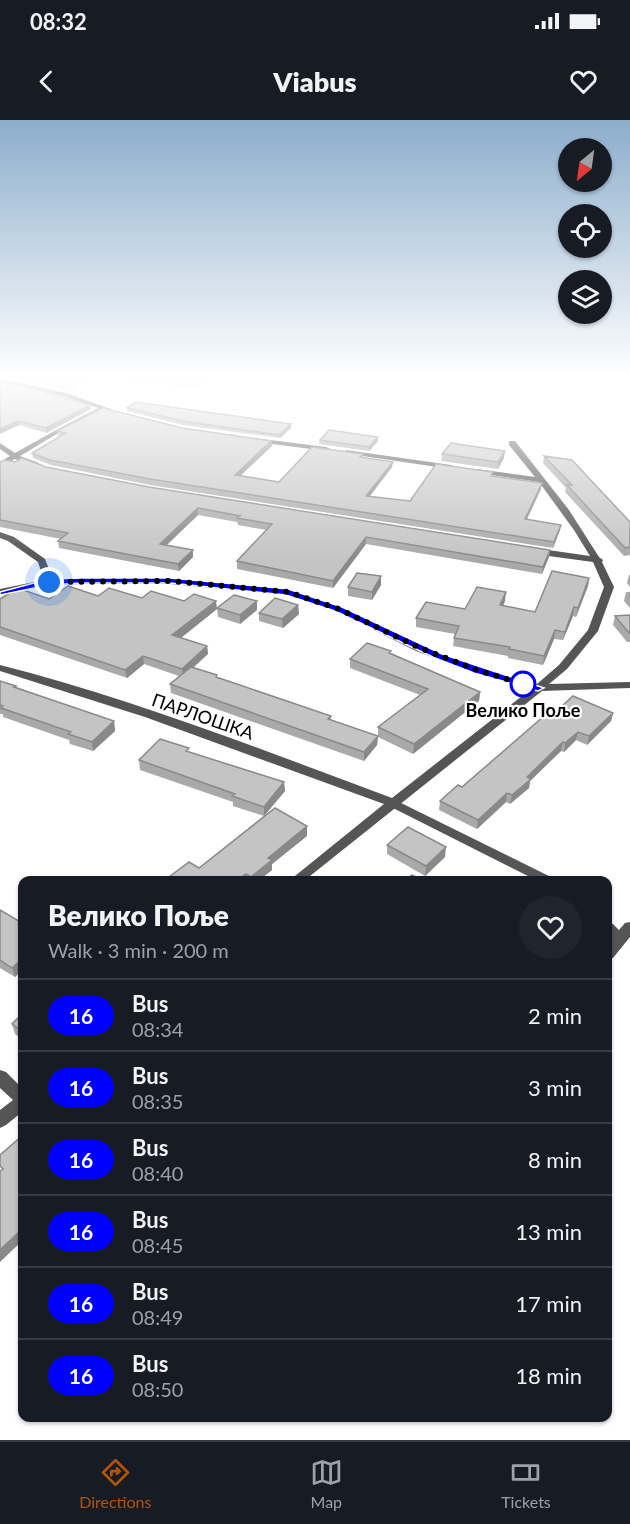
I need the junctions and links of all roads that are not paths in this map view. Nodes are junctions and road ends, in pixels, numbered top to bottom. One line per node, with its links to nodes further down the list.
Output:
1 (50, 437): 5 (street)
2 (250, 439): 8 (street)
3 (513, 443): 8 (street)
4 (0, 445): 5 (street)
5 (15, 457): 6 (street); 7 (street)
6 (0, 465)
7 (48, 469)
8 (541, 480): 11 (street)
9 (0, 535): 12 (street)
10 (530, 550): 11 (street)
11 (599, 560): 16 (street)
12 (49, 582): 13 (street); 16 (street)
13 (0, 592)
14 (0, 668): 17 (street, ПАРЛОШКА)
15 (630, 685): 16 (street)
16 (538, 688): 17 (street)
17 (393, 803): 18 (street); 19 (street, ПАРЛОШКА)
18 (302, 876)
19 (538, 876)
20 (630, 927): 22 (street)
21 (612, 932): 22 (street)
22 (620, 939): 23 (street)
23 (612, 949)
24 (0, 1077): 25 (street)
25 (18, 1094)
26 (18, 1105): 27 (street)
27 (0, 1120)

